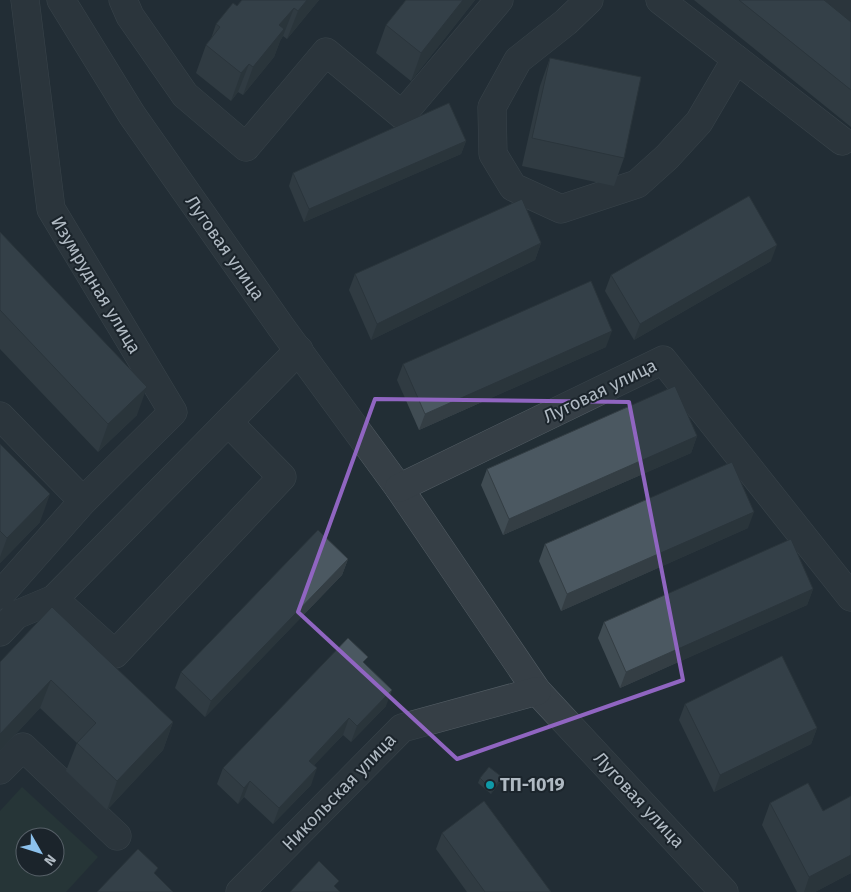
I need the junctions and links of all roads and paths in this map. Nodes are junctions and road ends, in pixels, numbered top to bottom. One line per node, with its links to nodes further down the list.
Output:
1 (25, 0): 15 (street, Изумрудная улица)
2 (62, 0): 11 (street, Луговая улица)
3 (123, 0): 4 (street)
4 (499, 0)
5 (589, 0): 9 (street)
6 (660, 0): 9 (street)
7 (840, 0): 8 (street)
8 (851, 8)
9 (736, 59): 10 (street)
10 (842, 141)
11 (299, 350): 13 (street); 14 (street, Луговая улица)
12 (0, 416): 15 (street)
13 (228, 422): 18 (street); 18 (street)
14 (399, 488): 17 (street, Луговая улица); 20 (street, Луговая улица)
15 (83, 501): 16 (street)
16 (0, 595)
17 (851, 597)
18 (54, 599): 19 (street)
19 (0, 632)
20 (537, 691): 23 (street, Никольская улица); 24 (street, Луговая улица)
21 (0, 770): 22 (street)
22 (117, 836)
23 (240, 892)
24 (724, 892)

